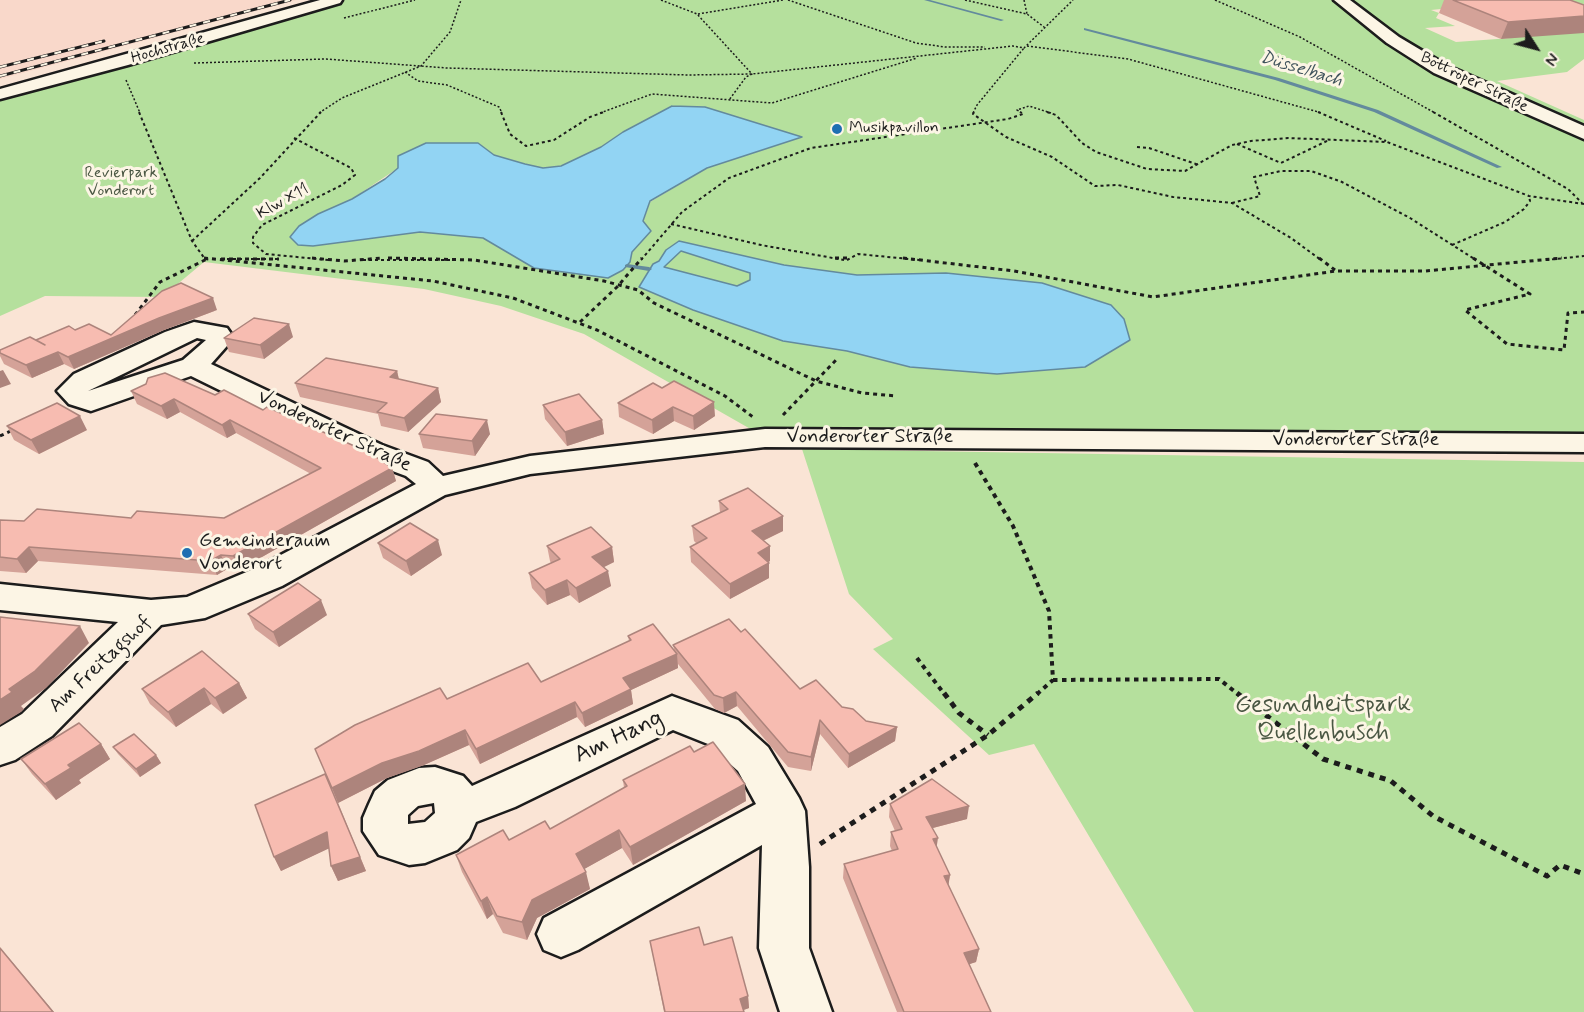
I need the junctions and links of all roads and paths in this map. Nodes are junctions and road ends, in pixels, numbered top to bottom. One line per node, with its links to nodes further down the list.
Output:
1 (335, 0): 17 (street, Hochstraße)
2 (461, 0): 19 (path)
3 (661, 0): 11 (path)
4 (783, 0): 11 (path)
5 (788, 0): 15 (path)
6 (965, 0): 12 (path)
7 (1024, 0): 12 (path)
8 (1073, 0): 13 (path)
9 (1215, 0): 36 (path)
10 (1341, 0): 25 (street, Bottroper Straße)
11 (697, 14): 21 (path)
12 (1026, 14): 13 (path)
13 (1044, 27): 14 (path)
14 (1025, 47): 15 (path); 24 (path); 28 (path)
15 (997, 48): 16 (path)
16 (921, 57): 21 (path); 23 (path)
17 (122, 62): 22 (street, Hochstraße); 38 (path)
18 (191, 63): 19 (path)
19 (420, 66): 20 (path); 21 (path)
20 (405, 72): 23 (path); 26 (path)
21 (752, 74): 23 (path)
22 (0, 94)
23 (729, 101)
24 (982, 121): 32 (path); 35 (path); 37 (path)
25 (1584, 133)
26 (294, 138): 38 (path); 42 (path, Klw X11)
27 (1331, 140): 28 (path); 29 (path); 31 (path)
28 (1387, 142): 34 (path)
29 (1237, 144): 31 (path); 32 (path)
30 (1137, 147): 32 (path)
31 (1281, 162): 33 (path)
32 (1200, 165)
33 (1281, 171): 35 (path); 39 (path)
34 (1529, 196): 36 (path); 39 (path)
35 (1232, 203): 44 (path)
36 (1583, 204)
37 (672, 224): 44 (path); 45 (path)
38 (192, 241): 41 (path)
39 (1452, 245): 43 (path)
40 (1584, 256): 43 (path)
41 (206, 259): 42 (path); 47 (path); 48 (path)
42 (301, 259): 45 (path, Klw X11)
43 (1489, 266): 44 (path); 46 (path)
44 (1336, 271)
45 (619, 285): 47 (path); 51 (path, Klw X11)
46 (1584, 312)
47 (580, 322): 56 (path)
48 (154, 347): 50 (street); 50 (street)
49 (838, 358): 51 (path)
50 (193, 366): 59 (street, Vonderorter Straße)
51 (816, 381): 52 (path, Klw X11); 53 (path)
52 (897, 396)
53 (784, 412)
54 (21, 426): 55 (path)
55 (0, 436)
56 (765, 438): 57 (street, Vonderorter Straße); 59 (street, Vonderorter Straße)
57 (963, 438): 58 (street, Vonderorter Straße); 63 (path)
58 (1584, 443)
59 (434, 489): 61 (street, Am Freitagshof)
60 (0, 597): 61 (street)
61 (151, 613): 65 (street, Am Freitagshof)
62 (917, 658): 64 (path)
63 (1053, 680): 64 (path); 69 (path)
64 (988, 735): 68 (path)
65 (0, 748)
66 (458, 810): 67 (street, Am Hang)
67 (783, 811): 68 (street, Am Hang); 70 (street)
68 (786, 867): 71 (street, Am Hang)
69 (1584, 874)
70 (561, 934)
71 (806, 1012)

